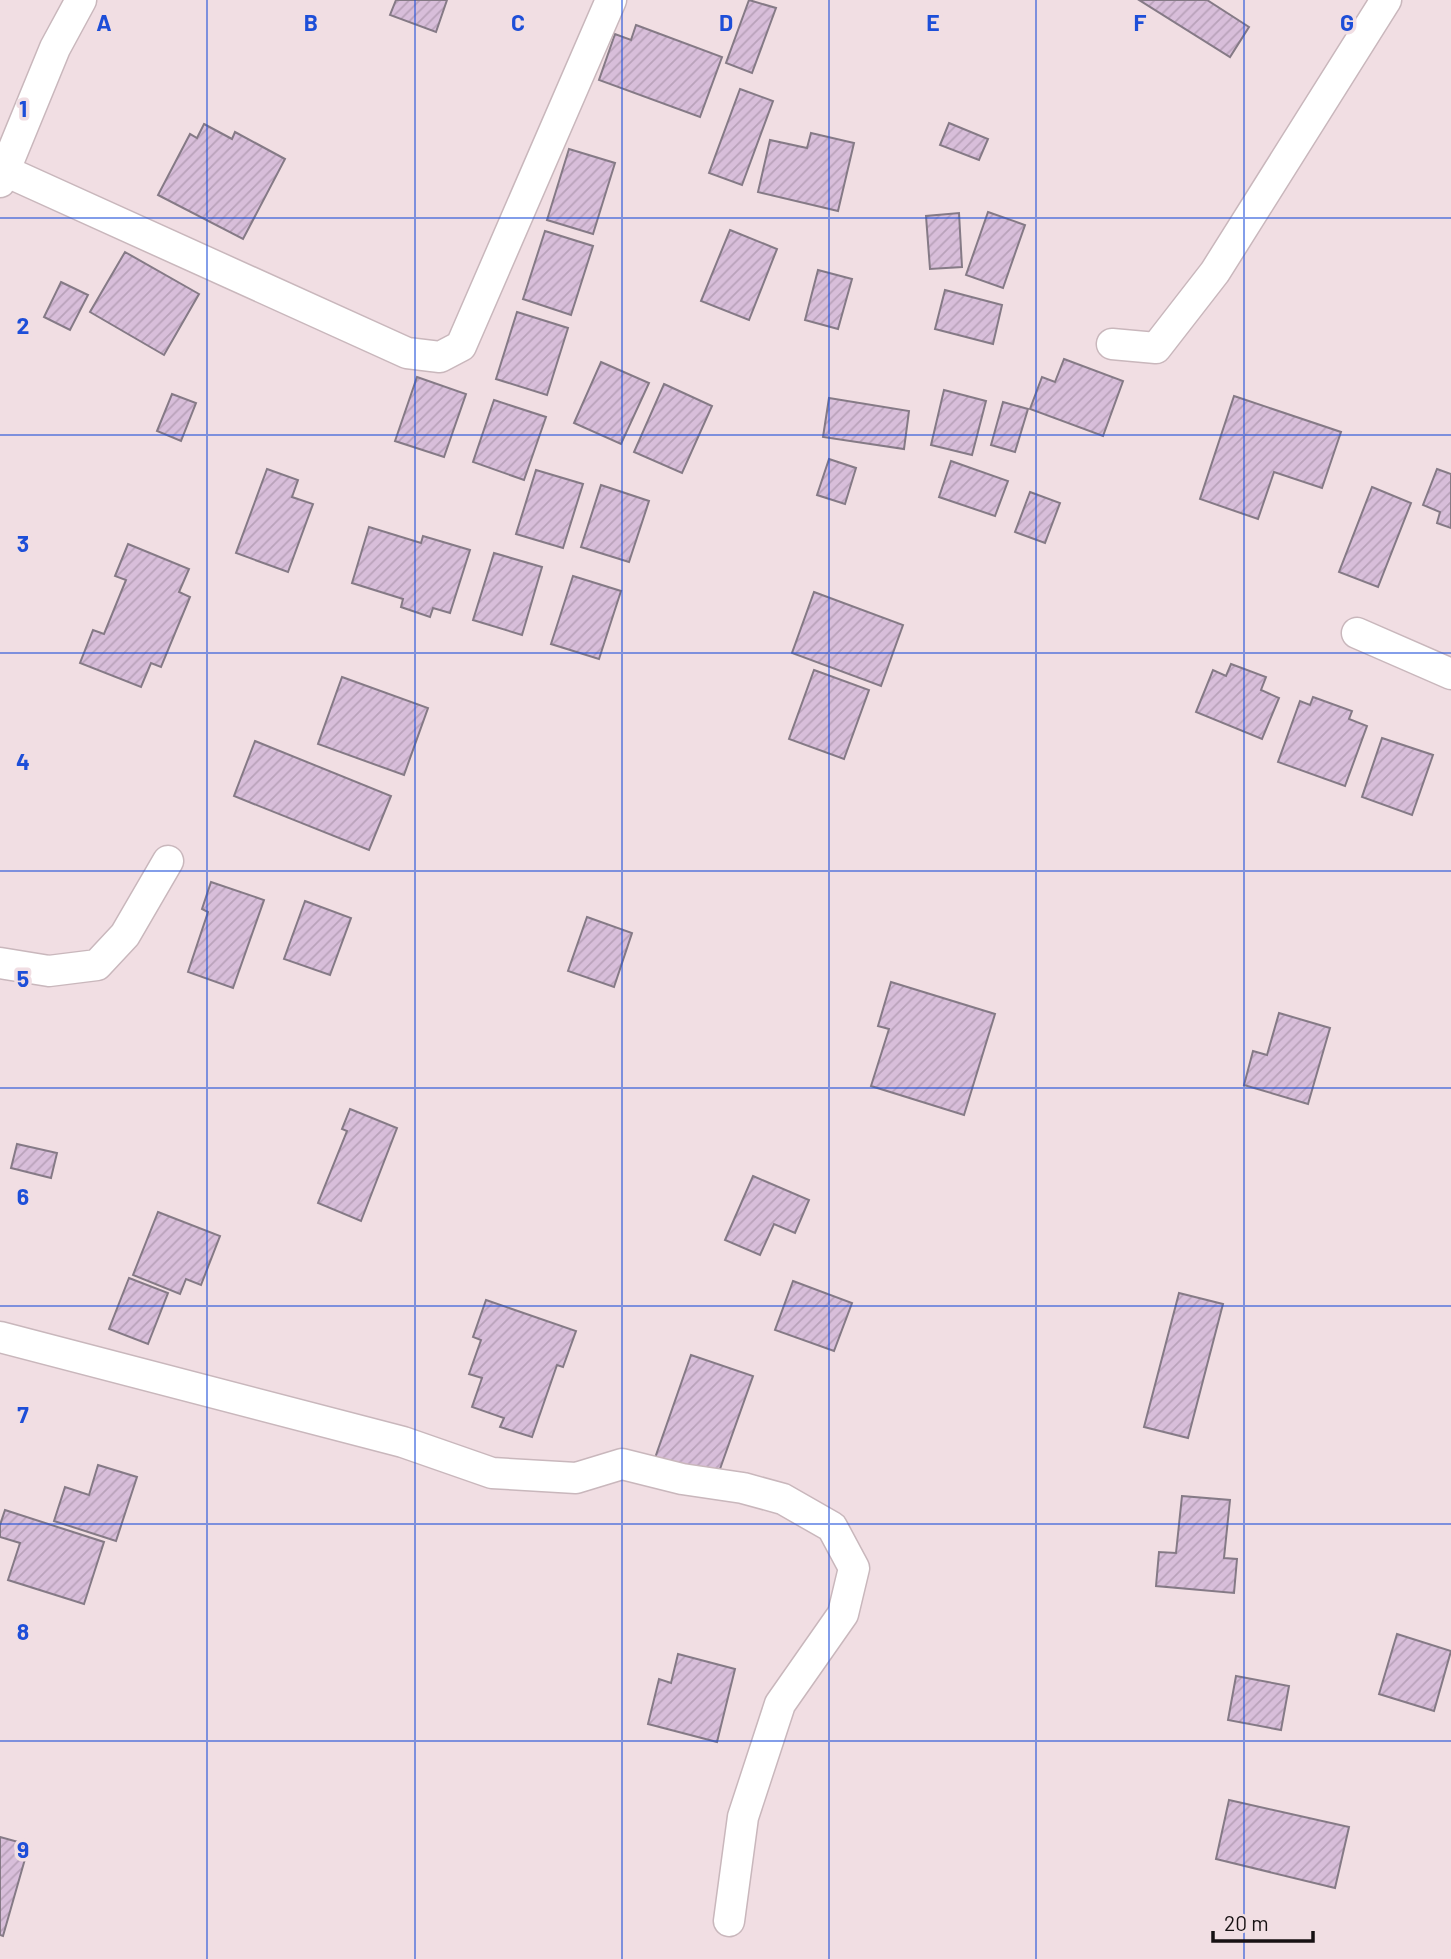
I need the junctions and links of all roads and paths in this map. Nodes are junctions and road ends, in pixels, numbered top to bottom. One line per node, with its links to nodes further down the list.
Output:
1 (81, 0): 4 (street)
2 (611, 0): 4 (street)
3 (1386, 0): 5 (street)
4 (3, 177)
5 (1112, 344)
6 (1357, 633): 7 (street)
7 (1451, 674)
8 (168, 861): 9 (street)
9 (0, 963)
10 (0, 1337): 11 (street)
11 (729, 1921)

